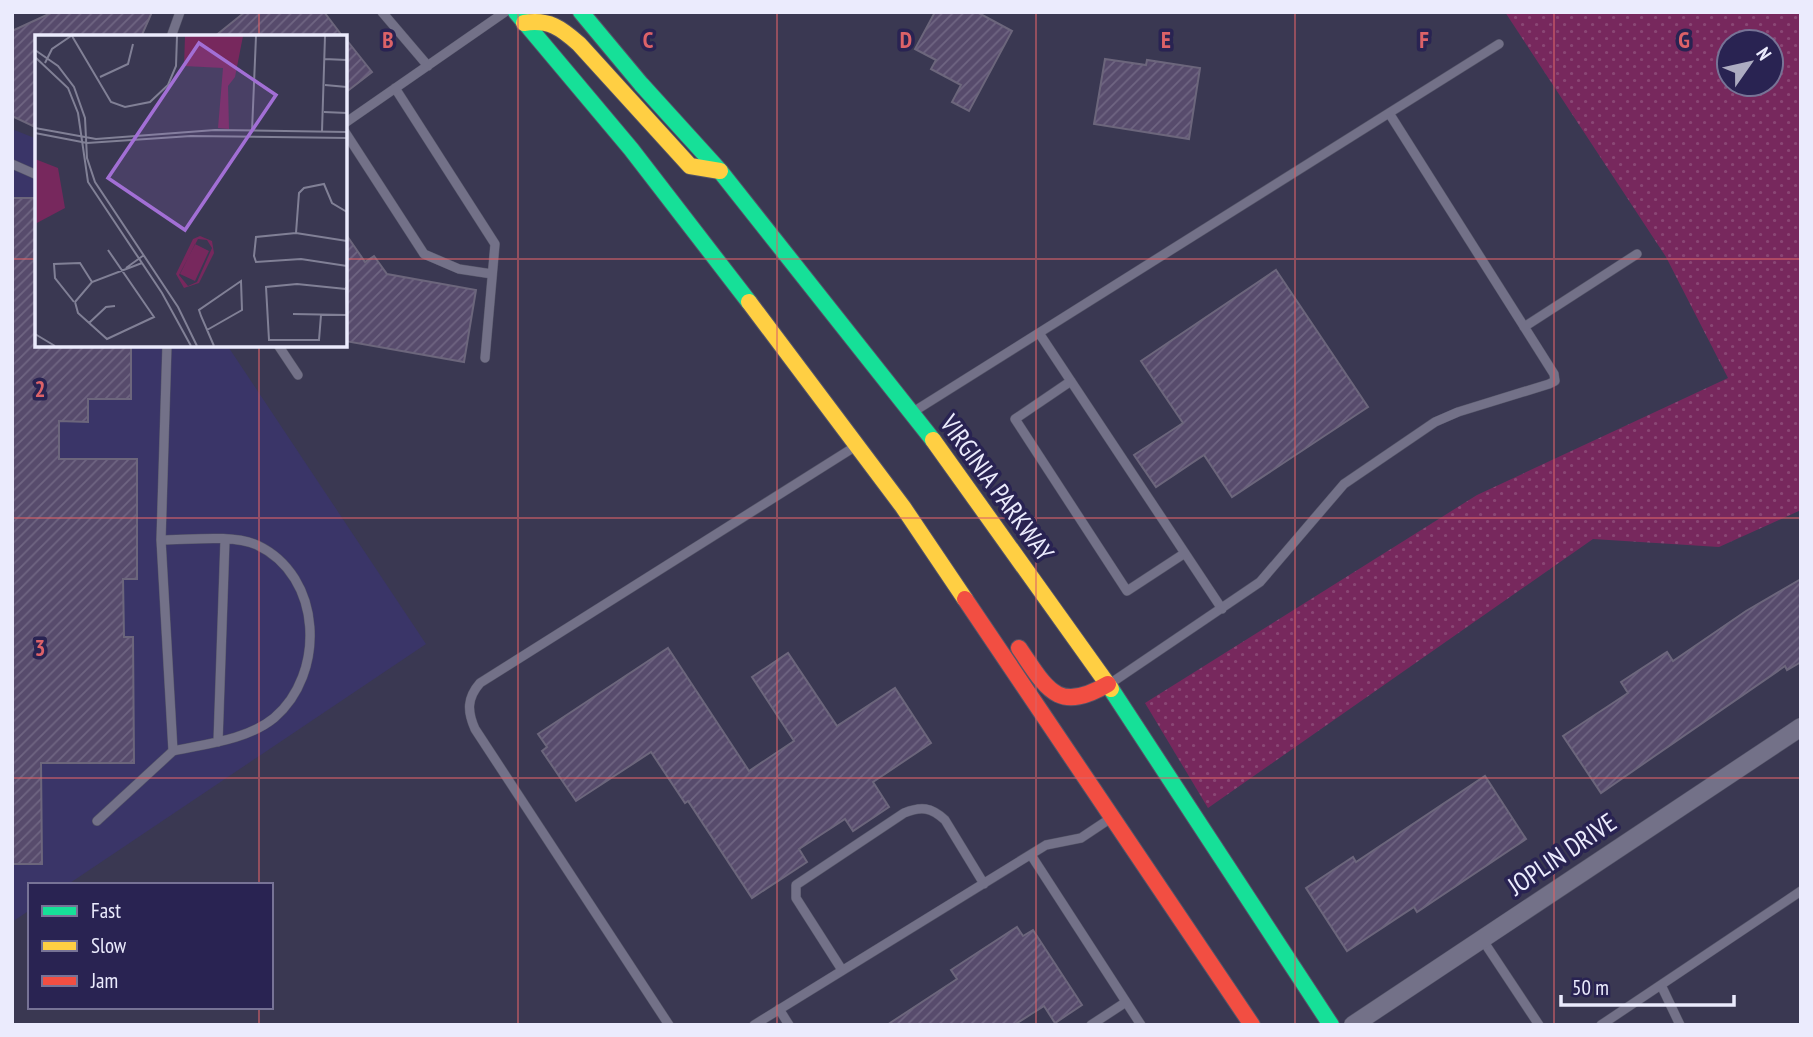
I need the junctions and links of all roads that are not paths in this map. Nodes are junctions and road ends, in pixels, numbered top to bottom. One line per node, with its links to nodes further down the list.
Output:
1 (180, 12): 6 (lane)
2 (382, 12): 8 (lane)
3 (505, 12): 8 (lane)
4 (581, 12): 14 (main road, VIRGINIA PARKWAY)
5 (520, 18): 14 (main road); 26 (main road)
6 (172, 35)
7 (1499, 44): 10 (lane)
8 (428, 66): 9 (lane)
9 (395, 88): 11 (lane); 17 (lane)
10 (1389, 113): 18 (lane); 19 (lane)
11 (346, 122)
12 (346, 134): 17 (lane)
13 (12, 164): 15 (lane)
14 (720, 171): 25 (main road, VIRGINIA PARKWAY)
15 (35, 173)
16 (1637, 254): 18 (lane)
17 (492, 274): 22 (lane)
18 (1524, 327): 31 (lane)
19 (1039, 333): 24 (lane); 25 (lane)
20 (167, 346): 27 (lane)
21 (279, 346): 23 (lane)
22 (485, 358)
23 (298, 375)
24 (1071, 381): 29 (lane); 29 (lane)
25 (911, 413): 32 (main road, VIRGINIA PARKWAY)
26 (858, 445): 30 (main road); 46 (lane)
27 (161, 540): 28 (lane); 35 (lane)
28 (225, 540): 34 (lane); 34 (lane)
29 (1185, 553): 31 (lane)
30 (953, 581): 32 (main road); 36 (main road)
31 (1222, 609): 32 (lane)
32 (1108, 684): 52 (main road, VIRGINIA PARKWAY)
33 (1801, 727): 41 (street, JOPLIN DRIVE)
34 (218, 742): 35 (lane)
35 (173, 751): 37 (lane)
36 (1113, 817): 38 (lane); 51 (main road)
37 (97, 821)
38 (1031, 855): 39 (lane); 44 (lane)
39 (984, 884): 42 (lane); 42 (lane)
40 (1801, 891): 43 (lane)
41 (1482, 939): 53 (street, JOPLIN DRIVE); 54 (lane)
42 (842, 971): 45 (lane)
43 (1661, 985): 55 (lane); 56 (lane)
44 (1126, 1002): 49 (lane); 50 (lane)
45 (779, 1009): 47 (lane); 48 (lane)
46 (669, 1025)
47 (754, 1025)
48 (789, 1025)
49 (1091, 1025)
50 (1141, 1025)
51 (1252, 1025)
52 (1331, 1025)
53 (1353, 1025)
54 (1539, 1025)
55 (1601, 1025)
56 (1680, 1025)

